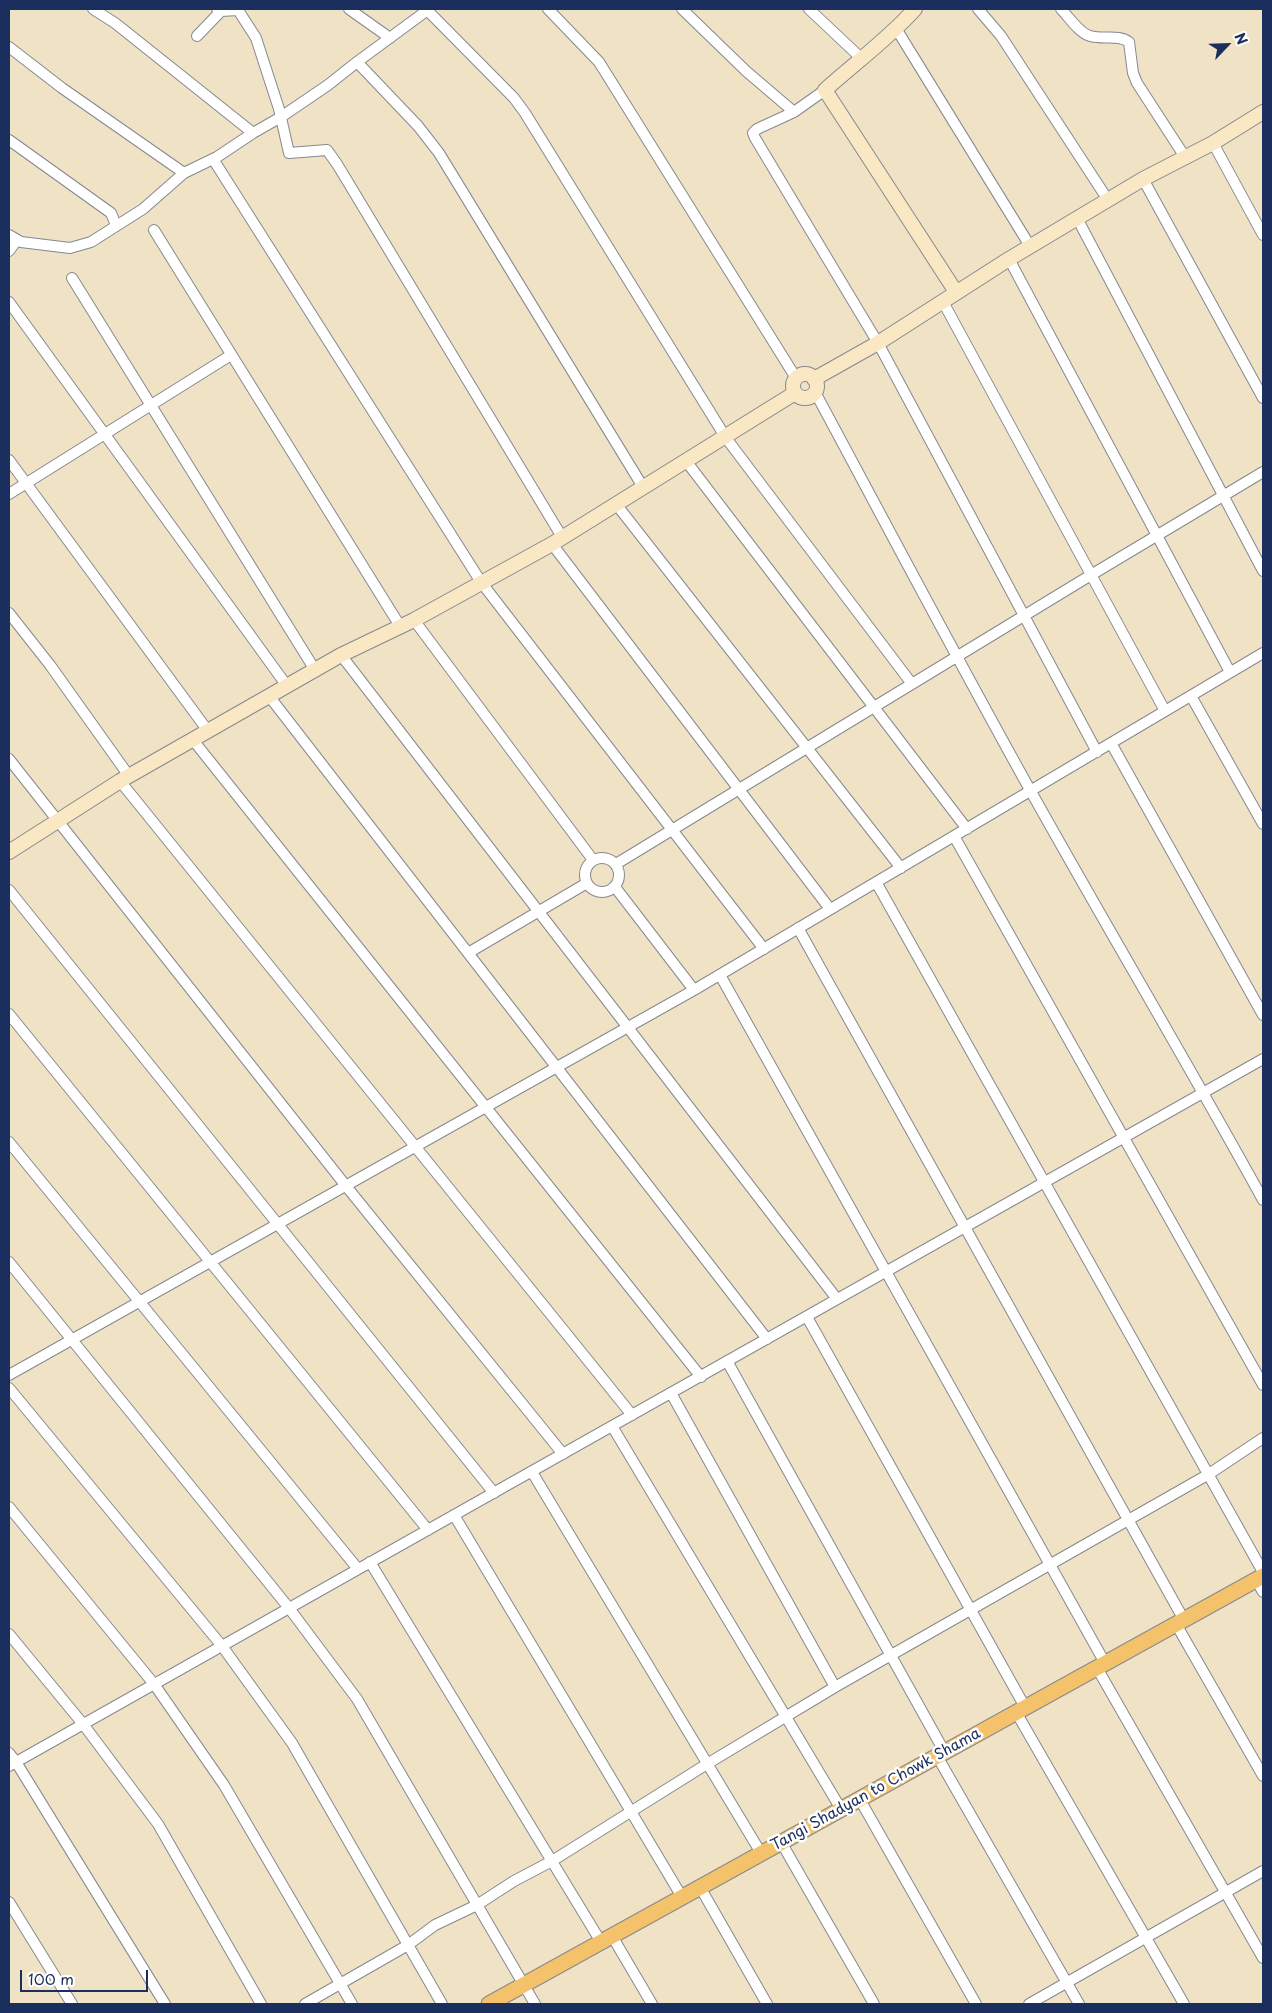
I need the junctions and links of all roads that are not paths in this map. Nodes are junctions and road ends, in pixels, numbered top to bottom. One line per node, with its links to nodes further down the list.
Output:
1 (94, 9): 21 (street)
2 (349, 9): 13 (street)
3 (428, 9): 13 (street); 49 (street)
4 (548, 9): 43 (street)
5 (682, 9): 18 (street)
6 (809, 9): 15 (street)
7 (915, 9): 11 (main road)
8 (978, 9): 28 (street)
9 (1061, 9): 24 (street)
10 (220, 10): 12 (street); 20 (street)
11 (897, 30): 15 (main road); 34 (street)
12 (197, 36)
13 (390, 38): 16 (street)
14 (9, 47): 26 (street)
15 (861, 58): 17 (main road)
16 (357, 62): 20 (street); 54 (street)
17 (825, 90): 18 (street); 38 (main road)
18 (794, 112): 41 (street)
19 (1263, 112): 23 (main road)
20 (282, 117): 21 (street); 59 (street)
21 (253, 133): 25 (street)
22 (9, 140): 30 (street)
23 (1213, 143): 24 (main road); 32 (street)
24 (1185, 157): 27 (main road)
25 (213, 159): 26 (street); 62 (street)
26 (184, 173): 30 (street)
27 (1143, 179): 28 (main road); 46 (street)
28 (1108, 200): 29 (main road)
29 (1077, 218): 34 (main road); 56 (street)
30 (116, 225): 33 (street)
31 (154, 230): 42 (street)
32 (1263, 235)
33 (13, 237): 35 (street)
34 (1030, 246): 36 (main road)
35 (9, 251)
36 (1009, 259): 38 (main road); 58 (street)
37 (72, 278): 47 (street)
38 (956, 292): 39 (main road)
39 (942, 300): 41 (main road); 61 (street)
40 (9, 302): 48 (street)
41 (878, 343): 44 (main road); 64 (street)
42 (231, 355): 47 (street); 66 (street)
43 (796, 378): 44 (main road); 45 (main road)
44 (814, 385): 45 (main road); 69 (street)
45 (795, 393): 49 (main road)
46 (1263, 398)
47 (151, 405): 48 (street); 70 (street)
48 (104, 434): 53 (street); 73 (street)
49 (726, 438): 51 (main road); 72 (street)
50 (9, 460): 53 (street)
51 (686, 461): 54 (main road); 76 (street)
52 (1263, 472): 56 (street)
53 (26, 483): 55 (street); 78 (street)
54 (643, 487): 57 (main road)
55 (9, 494)
56 (1224, 496): 58 (street); 60 (street)
57 (616, 504): 59 (main road); 81 (street)
58 (1157, 535): 61 (street); 71 (street)
59 (557, 540): 62 (main road); 85 (street)
60 (1263, 571)
61 (1090, 575): 64 (street); 77 (street)
62 (481, 582): 65 (main road); 90 (street)
63 (9, 613): 84 (street)
64 (1023, 616): 69 (street); 82 (street)
65 (414, 620): 66 (main road); 93 (street)
66 (400, 626): 68 (main road)
67 (1263, 653): 71 (street)
68 (341, 655): 70 (main road); 101 (street)
69 (956, 656): 72 (street); 86 (street)
70 (315, 670): 73 (main road)
71 (1230, 672): 75 (street)
72 (912, 684): 76 (street)
73 (287, 686): 74 (main road)
74 (269, 696): 78 (main road); 104 (street)
75 (1191, 696): 77 (street); 88 (street)
76 (874, 707): 81 (street); 89 (street)
77 (1164, 711): 80 (street)
78 (208, 731): 79 (main road)
79 (193, 740): 84 (main road); 113 (street)
80 (1111, 743): 82 (street); 108 (street)
81 (807, 747): 85 (street); 95 (street)
82 (1097, 752): 86 (street)
83 (9, 759): 87 (street)
84 (125, 778): 87 (main road); 116 (street)
85 (738, 789): 90 (street); 100 (street)
86 (1030, 791): 89 (street); 112 (street)
87 (57, 821): 92 (main road); 118 (street)
88 (1263, 824)
89 (967, 829): 91 (street)
90 (672, 830): 94 (street); 103 (street)
91 (954, 836): 95 (street); 114 (street)
92 (9, 852)
93 (592, 860): 94 (street); 97 (street)
94 (616, 864): 98 (street)
95 (901, 868): 96 (street)
96 (876, 882): 100 (street); 117 (street)
97 (587, 883): 98 (street); 101 (street)
98 (615, 887): 106 (street)
99 (9, 890): 120 (street)
100 (830, 909): 102 (street)
101 (538, 912): 104 (street); 109 (street)
102 (798, 928): 103 (street); 121 (street)
103 (764, 948): 105 (street)
104 (468, 952): 111 (street)
105 (720, 975): 106 (street); 124 (street)
106 (694, 990): 109 (street)
107 (9, 1014): 123 (street)
108 (1263, 1015)
109 (628, 1028): 111 (street); 125 (street)
110 (1263, 1059): 112 (street)
111 (556, 1067): 113 (street); 128 (street)
112 (1204, 1093): 114 (street); 119 (street)
113 (486, 1107): 116 (street); 132 (street)
114 (1124, 1138): 117 (street); 133 (street)
115 (9, 1142): 126 (street)
116 (415, 1147): 118 (street); 136 (street)
117 (1045, 1182): 121 (street); 141 (street)
118 (346, 1186): 120 (street); 139 (street)
119 (1263, 1200)
120 (277, 1225): 123 (street); 142 (street)
121 (965, 1227): 124 (street); 145 (street)
122 (9, 1262): 129 (street)
123 (210, 1262): 126 (street); 146 (street)
124 (886, 1272): 125 (street); 148 (street)
125 (837, 1299): 127 (street)
126 (140, 1302): 129 (street); 149 (street)
127 (807, 1317): 128 (street); 152 (street)
128 (767, 1339): 130 (street)
129 (72, 1340): 131 (street); 151 (street)
130 (727, 1361): 132 (street); 156 (street)
131 (9, 1375)
132 (700, 1377): 135 (street)
133 (1263, 1384)
134 (9, 1388): 155 (street)
135 (671, 1393): 136 (street); 159 (street)
136 (632, 1415): 137 (street)
137 (612, 1426): 139 (street); 161 (street)
138 (1263, 1438): 141 (street)
139 (563, 1454): 140 (street)
140 (532, 1472): 142 (street); 166 (street)
141 (1209, 1474): 145 (street); 150 (street)
142 (494, 1493): 144 (street)
143 (9, 1507): 158 (street)
144 (454, 1516): 146 (street); 170 (street)
145 (1128, 1519): 148 (street); 153 (street)
146 (428, 1530): 147 (street)
147 (370, 1562): 149 (street); 173 (street)
148 (1049, 1564): 152 (street); 157 (street)
149 (358, 1570): 151 (street)
150 (1262, 1580): 153 (main road, Tangi Shadyan to Chowk Shama)
151 (289, 1608): 155 (street); 179 (street)
152 (971, 1611): 156 (street); 160 (street)
153 (1180, 1622): 157 (main road, Tangi Shadyan to Chowk Shama); 167 (street)
154 (9, 1634): 162 (street)
155 (222, 1646): 158 (street); 182 (street)
156 (891, 1656): 159 (street); 164 (street)
157 (1101, 1666): 160 (main road, Tangi Shadyan to Chowk Shama); 176 (street)
158 (154, 1684): 162 (street); 185 (street)
159 (836, 1687): 161 (street)
160 (1020, 1710): 164 (main road, Tangi Shadyan to Chowk Shama); 180 (street)
161 (786, 1718): 166 (street); 169 (street)
162 (83, 1724): 165 (street); 189 (street)
163 (9, 1753): 165 (street)
164 (940, 1754): 168 (main road, Tangi Shadyan to Chowk Shama); 184 (street)
165 (12, 1764): 188 (street)
166 (707, 1764): 170 (street); 172 (street)
167 (1263, 1776)
168 (859, 1798): 169 (main road, Tangi Shadyan to Chowk Shama); 198 (street)
169 (841, 1809): 171 (main road, Tangi Shadyan to Chowk Shama)
170 (632, 1812): 173 (street); 177 (street)
171 (781, 1842): 172 (main road, Tangi Shadyan to Chowk Shama); 197 (street)
172 (761, 1853): 175 (main road, Tangi Shadyan to Chowk Shama)
173 (552, 1861): 179 (street); 181 (street)
174 (1263, 1871): 176 (street)
175 (700, 1887): 177 (main road, Tangi Shadyan to Chowk Shama); 196 (street)
176 (1226, 1892): 180 (street); 183 (street)
177 (682, 1897): 181 (main road, Tangi Shadyan to Chowk Shama)
178 (9, 1902): 187 (street)
179 (477, 1904): 182 (street); 186 (street)
180 (1146, 1938): 184 (street); 201 (street)
181 (607, 1939): 186 (main road, Tangi Shadyan to Chowk Shama); 195 (street)
182 (408, 1945): 185 (street); 192 (street)
183 (1263, 1958)
184 (1067, 1983): 199 (street); 200 (street)
185 (340, 1984): 190 (street); 191 (street)
186 (524, 1985): 193 (main road, Tangi Shadyan to Chowk Shama); 194 (street)
187 (72, 2004)
188 (165, 2004)
189 (261, 2004)
190 (305, 2004)
191 (352, 2004)
192 (442, 2004)
193 (488, 2004)
194 (535, 2004)
195 (652, 2004)
196 (767, 2004)
197 (874, 2004)
198 (976, 2004)
199 (1029, 2004)
200 (1079, 2004)
201 (1184, 2004)

